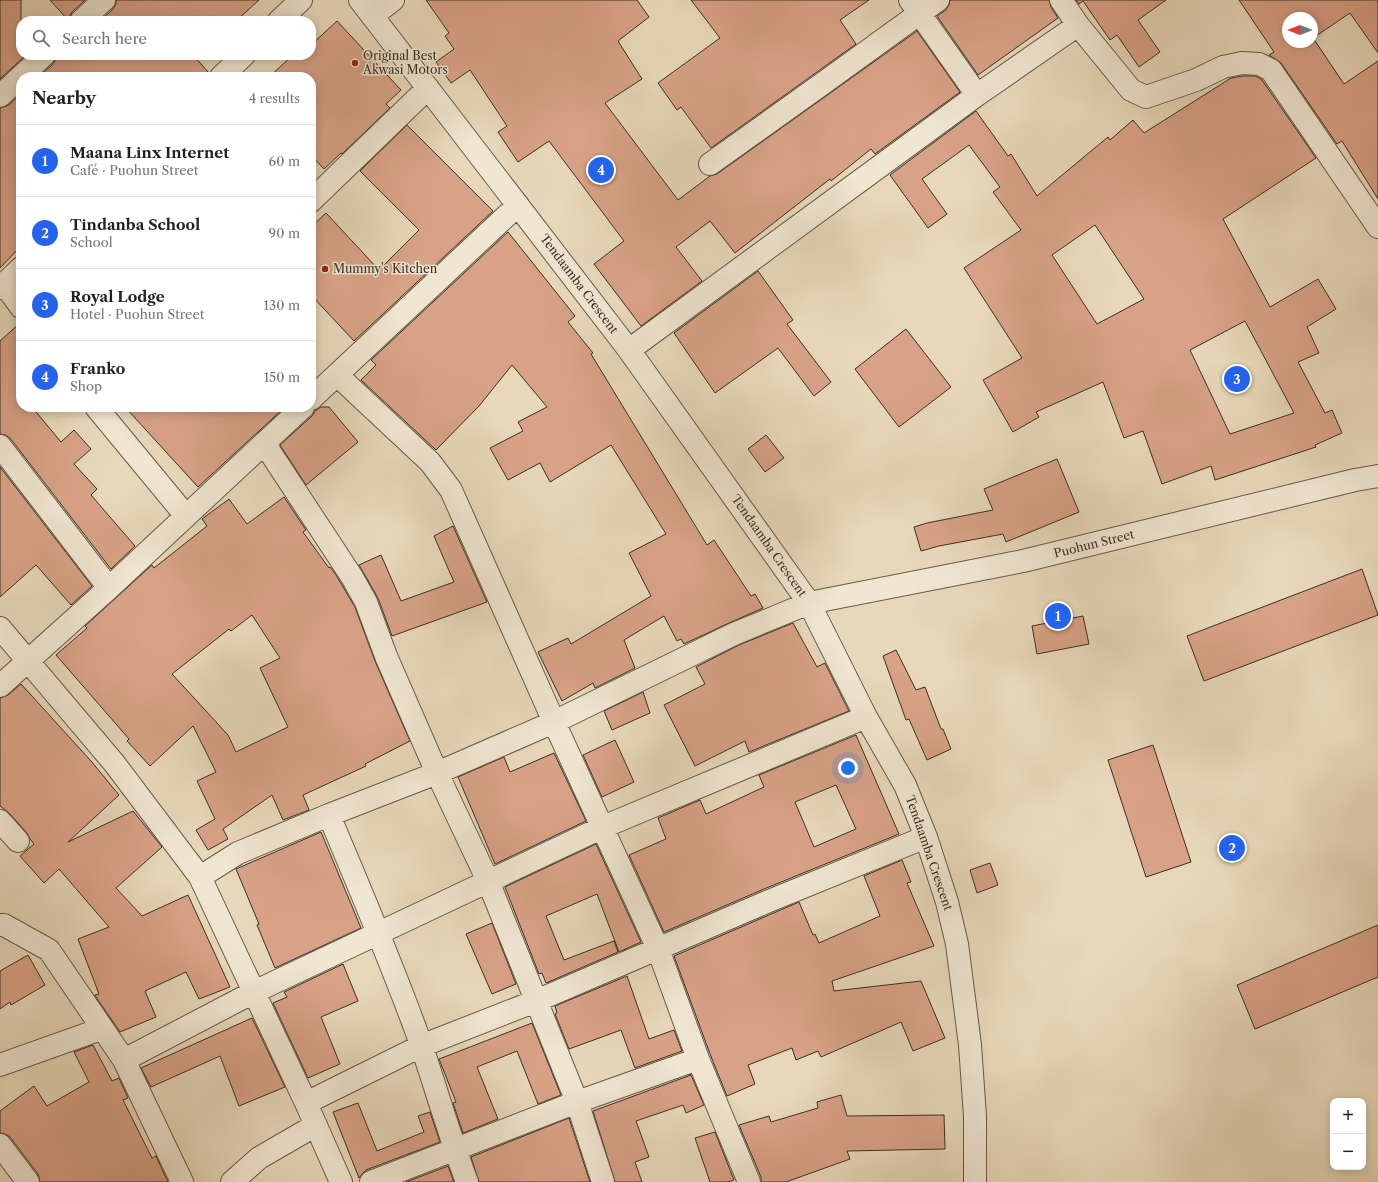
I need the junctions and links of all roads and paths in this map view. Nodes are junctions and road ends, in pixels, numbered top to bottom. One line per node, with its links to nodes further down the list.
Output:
1 (104, 0): 8 (street)
2 (301, 0): 9 (street)
3 (393, 0): 7 (street)
4 (938, 0): 6 (street)
5 (1061, 0): 10 (street)
6 (915, 6): 17 (street); 19 (street)
7 (366, 8): 16 (street, Tendaamba Crescent)
8 (87, 16)
9 (284, 16)
10 (1078, 25): 17 (street); 22 (street)
11 (39, 60): 13 (street)
12 (239, 60): 14 (street)
13 (26, 72)
14 (226, 72)
15 (16, 81): 18 (street)
16 (428, 88): 20 (street); 21 (street, Tendaamba Crescent)
17 (977, 95): 26 (street)
18 (0, 96)
19 (710, 164)
20 (316, 196)
21 (518, 205): 26 (street, Tendaamba Crescent); 27 (street)
22 (1378, 227)
23 (16, 273): 24 (street)
24 (2, 286): 25 (street)
25 (16, 301)
26 (630, 350): 36 (street, Tendaamba Crescent)
27 (337, 375): 28 (street); 41 (street)
28 (316, 394)
29 (100, 412): 34 (street)
30 (297, 412): 31 (street)
31 (264, 443): 34 (street); 42 (street)
32 (0, 446): 35 (street)
33 (1378, 476): 36 (street, Puohun Street)
34 (186, 516): 35 (street)
35 (109, 588): 38 (street)
36 (809, 603): 40 (street, Tendaamba Crescent); 41 (street, Puohun Street)
37 (0, 628): 38 (street)
38 (29, 661): 39 (street); 48 (street)
39 (0, 686)
40 (866, 717): 45 (street); 46 (street, Tendaamba Crescent)
41 (554, 722): 42 (street, Puohun Street); 45 (street)
42 (437, 773): 43 (street, Puohun Street); 49 (street)
43 (329, 815): 48 (street, Puohun Street); 51 (street)
44 (0, 821): 47 (street)
45 (603, 827): 49 (street); 52 (street)
46 (926, 837): 52 (street); 73 (street, Tendaamba Crescent)
47 (18, 841)
48 (200, 877): 53 (street)
49 (488, 881): 51 (street); 54 (street)
50 (0, 925): 55 (street)
51 (378, 933): 53 (street); 56 (street)
52 (658, 949): 54 (street); 57 (street)
53 (254, 992): 58 (street); 61 (street)
54 (536, 1001): 56 (street); 60 (street)
55 (101, 1029): 58 (street); 59 (street)
56 (422, 1046): 61 (street); 64 (street)
57 (698, 1059): 60 (street); 72 (street)
58 (124, 1060): 66 (street)
59 (0, 1065)
60 (577, 1102): 64 (street); 71 (street)
61 (306, 1103): 62 (street)
62 (316, 1125): 67 (street); 68 (street)
63 (0, 1145): 65 (street)
64 (454, 1149): 69 (street); 70 (street)
65 (23, 1180)
66 (182, 1182)
67 (232, 1182)
68 (341, 1182)
69 (371, 1182)
70 (467, 1182)
71 (603, 1182)
72 (749, 1182)
73 (974, 1182)

